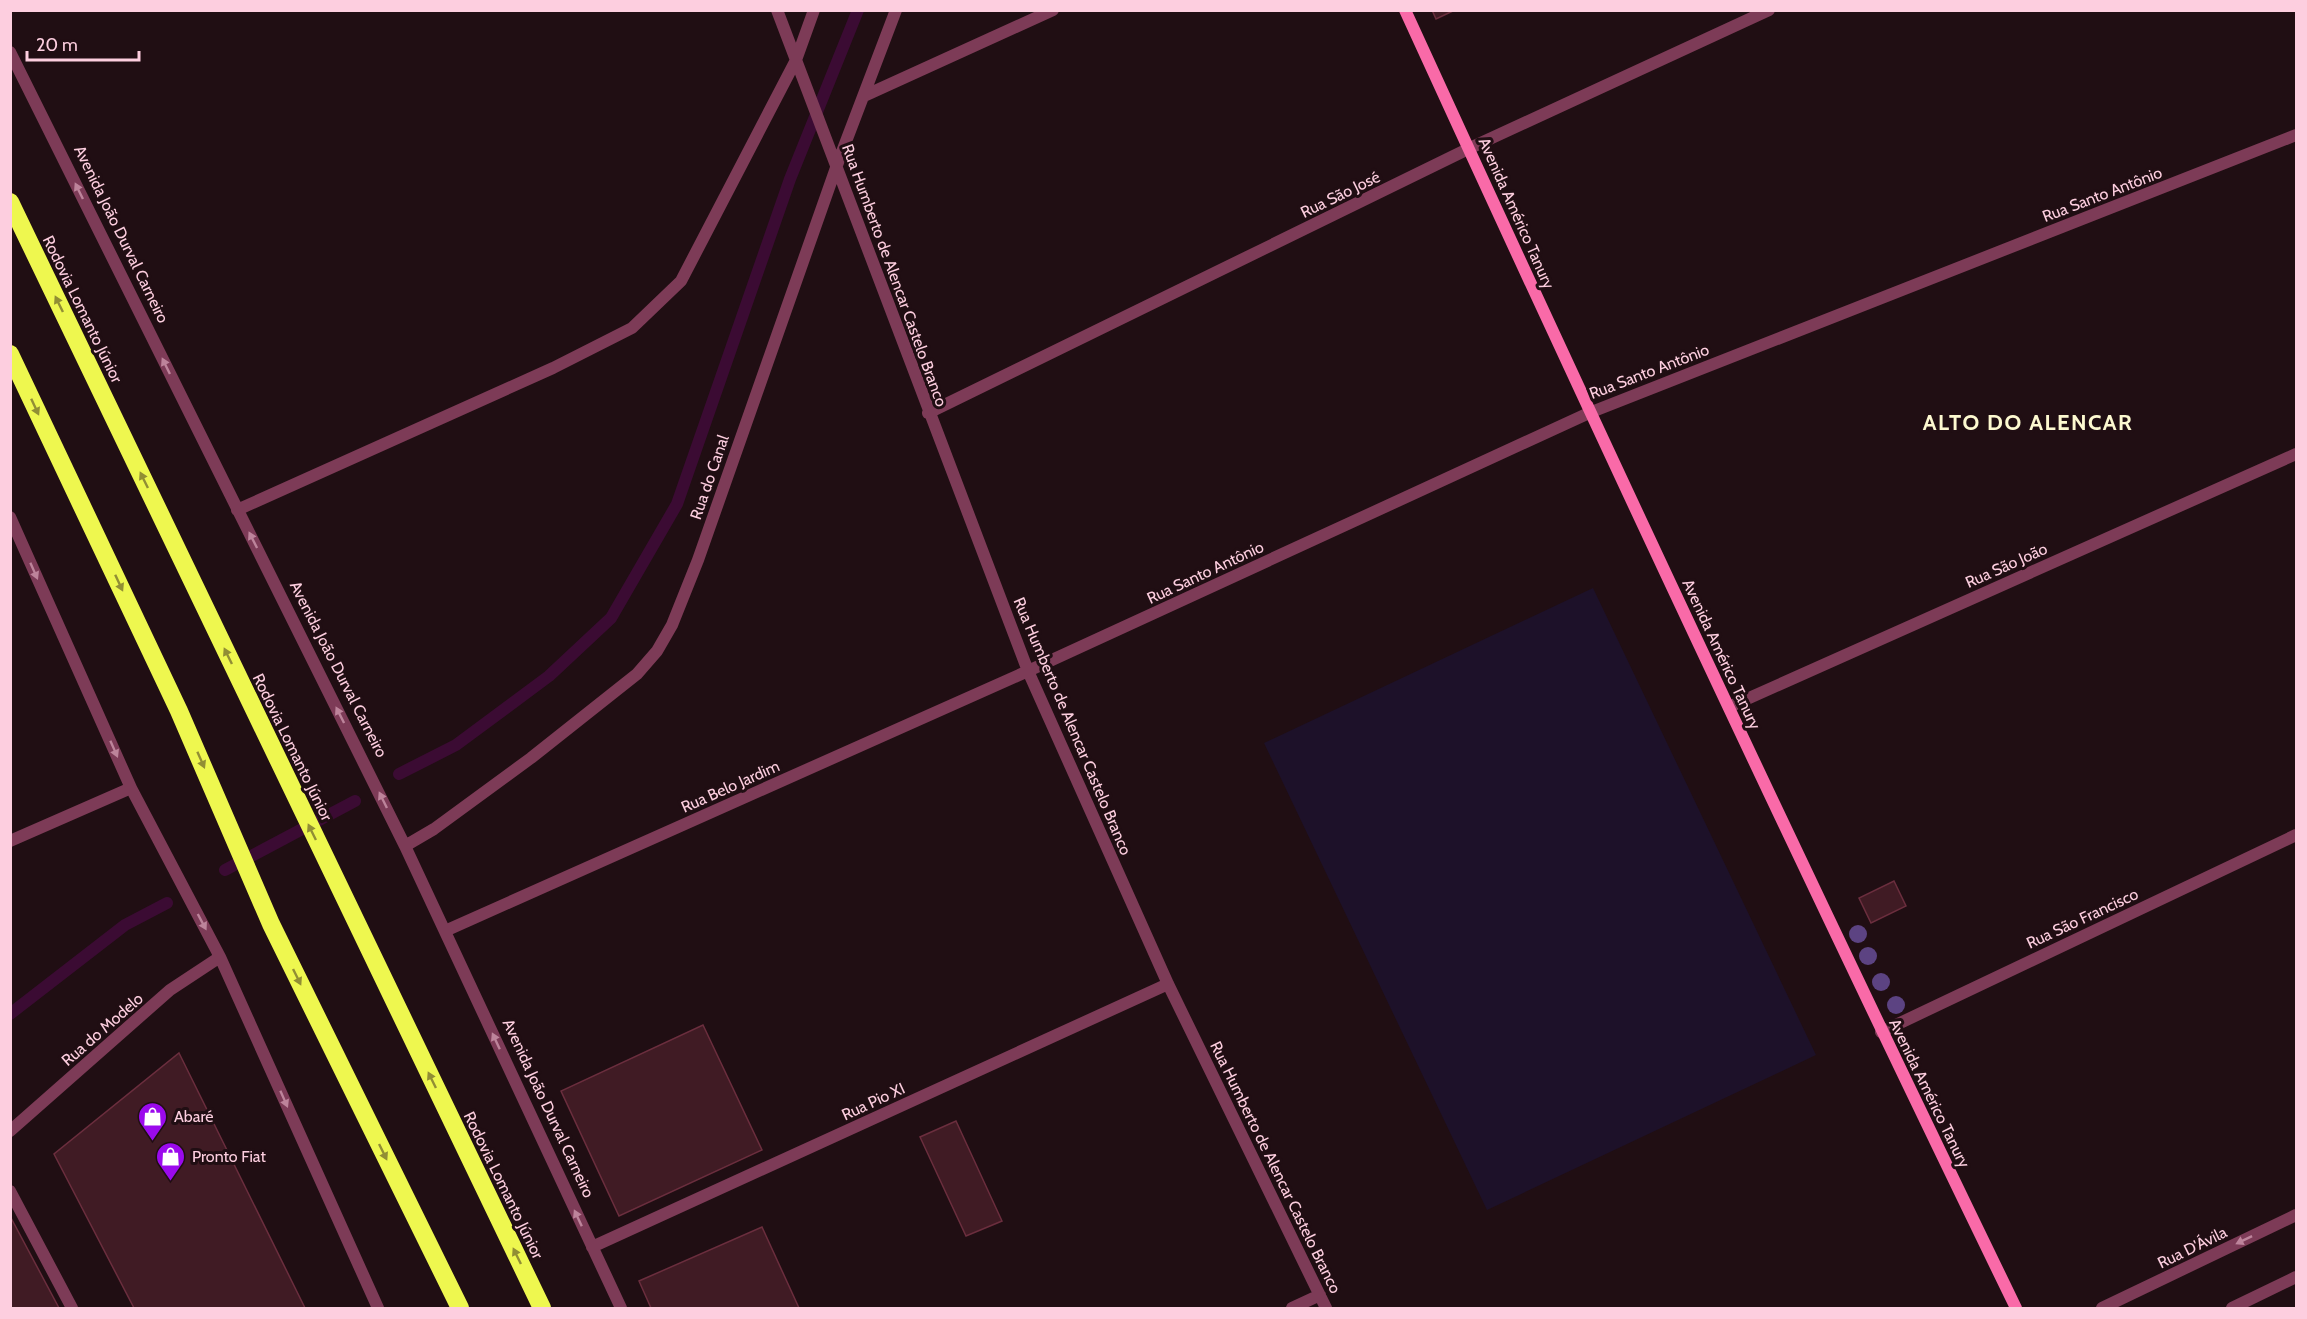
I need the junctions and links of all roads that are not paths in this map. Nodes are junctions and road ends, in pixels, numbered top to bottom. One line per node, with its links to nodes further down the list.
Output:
1 (777, 10): 8 (street)
2 (814, 10): 8 (street)
3 (896, 10): 9 (street, Rua do Canal)
4 (1053, 10): 9 (street)
5 (1405, 10): 11 (street, Avenida Américo Tanury)
6 (1769, 10): 11 (street, Rua São José)
7 (10, 52): 18 (street, Avenida João Durval Carneiro, one-way to 7)
8 (796, 60): 12 (street, Rua Humberto de Alencar Castelo Branco); 18 (street)
9 (864, 96): 12 (street, Rua do Canal)
10 (2296, 135): 16 (street, Rua Santo Antônio)
11 (1470, 148): 15 (street, Rua São José); 16 (street, Avenida Américo Tanury)
12 (837, 165): 15 (street, Rua Humberto de Alencar Castelo Branco); 25 (street, Rua do Canal)
13 (10, 202): 39 (highway, Rodovia Lomanto Júnior, one-way to 13)
14 (10, 354): 38 (highway, one-way to 38)
15 (928, 413): 20 (street, Rua Humberto de Alencar Castelo Branco)
16 (1589, 413): 20 (street, Rua Santo Antônio); 21 (street, Avenida Américo Tanury)
17 (2296, 454): 21 (street, Rua São João)
18 (237, 510): 25 (street, Avenida João Durval Carneiro, one-way to 18)
19 (10, 517): 22 (street, one-way to 22)
20 (1028, 671): 26 (street, Rua Belo Jardim); 28 (street, Rua Humberto de Alencar Castelo Branco)
21 (1729, 707): 29 (street, Avenida Américo Tanury)
22 (131, 788): 24 (street); 27 (street, one-way to 27)
23 (2296, 835): 29 (street, Rua São Francisco)
24 (10, 841)
25 (405, 846): 26 (street, Avenida João Durval Carneiro)
26 (445, 931): 33 (street, Avenida João Durval Carneiro, one-way to 26)
27 (220, 957): 30 (street, Rua do Modelo); 37 (street, one-way to 37)
28 (1168, 984): 33 (street, Rua Pio XI); 35 (street, Rua Humberto de Alencar Castelo Branco)
29 (1881, 1032): 43 (street, Avenida Américo Tanury)
30 (10, 1131)
31 (10, 1191): 36 (street)
32 (2296, 1215): 44 (street, Rua D'Ávila, one-way to 44)
33 (592, 1247): 40 (street, Avenida João Durval Carneiro)
34 (2296, 1277): 45 (street)
35 (1320, 1295): 41 (street); 42 (street, Rua Humberto de Alencar Castelo Branco)
36 (72, 1308)
37 (378, 1308)
38 (460, 1308)
39 (542, 1308)
40 (621, 1308)
41 (1292, 1308)
42 (1326, 1308)
43 (2016, 1308)
44 (2102, 1308)
45 (2232, 1308)

